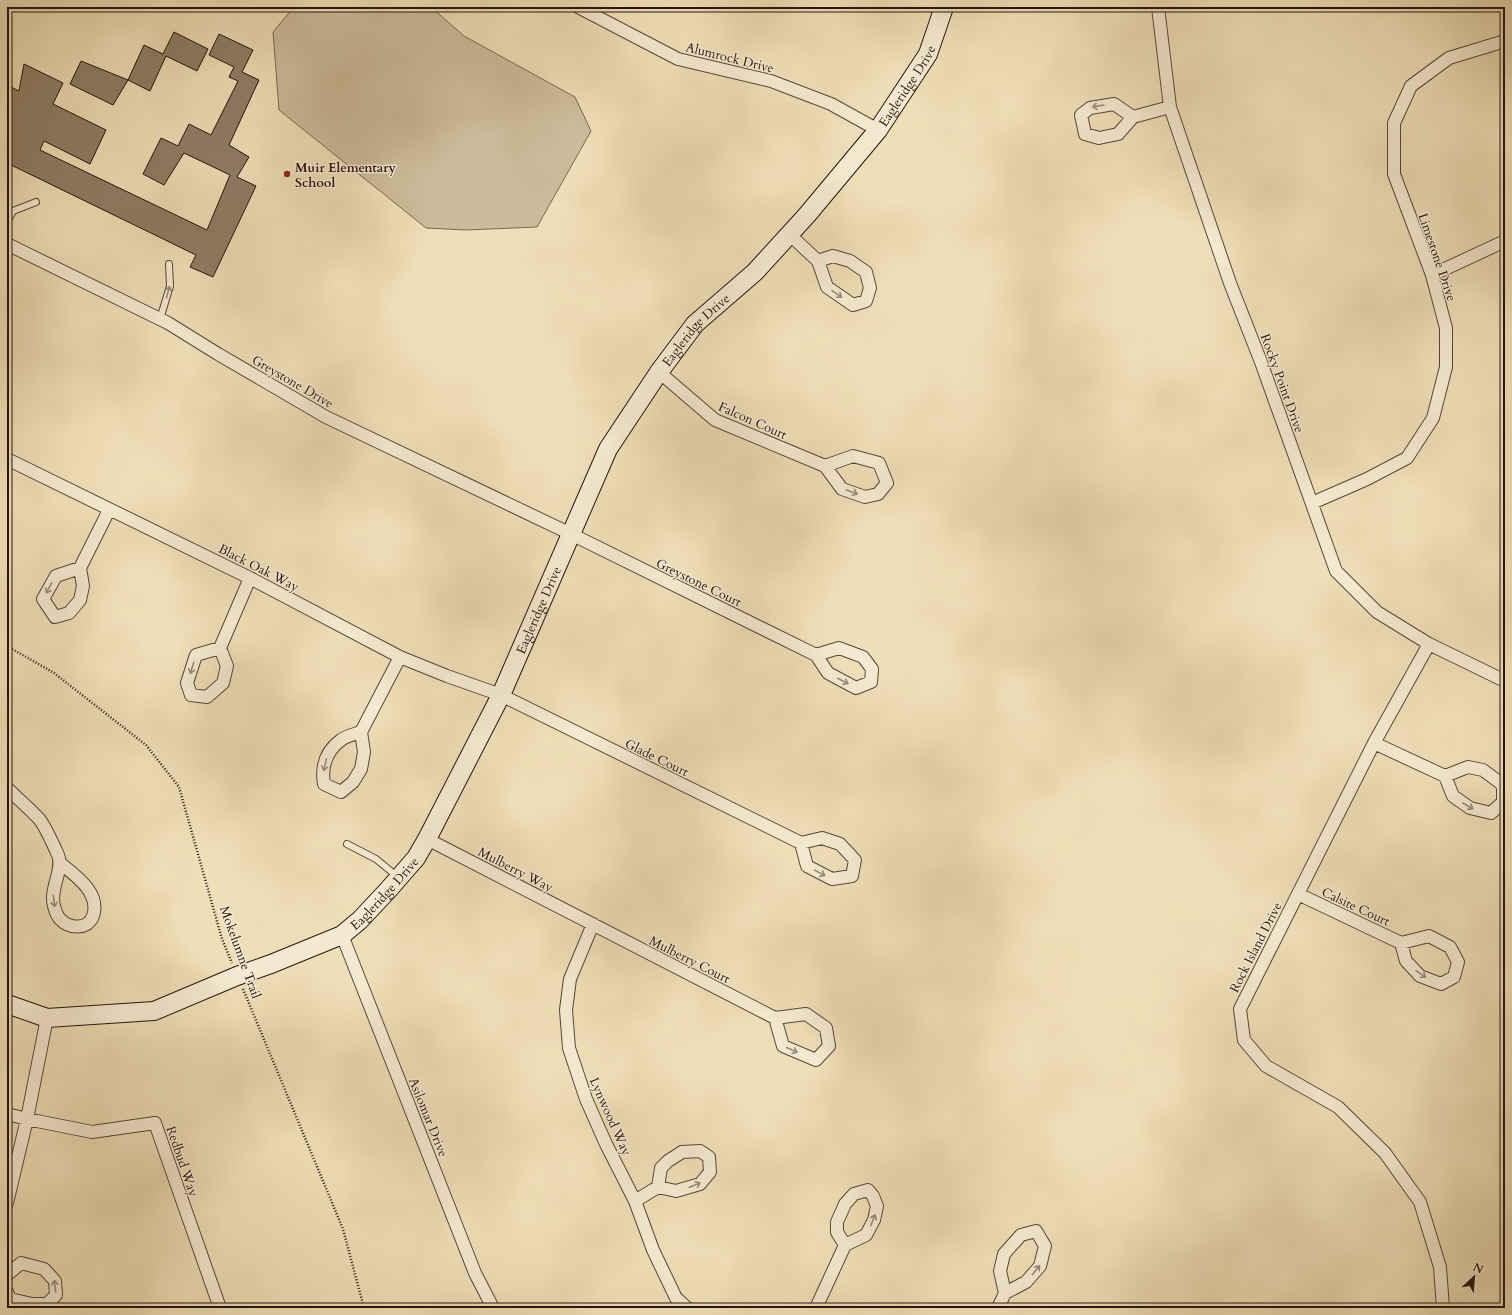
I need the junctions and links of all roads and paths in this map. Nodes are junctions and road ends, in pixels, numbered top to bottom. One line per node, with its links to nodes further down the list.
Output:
1 (578, 7): 7 (street, Alumrock Drive)
2 (944, 7): 7 (street, Eagleridge Drive)
3 (1158, 7): 5 (street, Rocky Point Drive)
4 (1505, 41): 15 (street, Limestone Drive)
5 (1170, 107): 6 (street); 20 (street, Rocky Point Drive)
6 (1133, 116)
7 (878, 130): 10 (street, Eagleridge Drive)
8 (36, 202): 9 (lane)
9 (7, 222)
10 (789, 234): 13 (street); 17 (street, Eagleridge Drive)
11 (1505, 241): 15 (street)
12 (7, 244): 16 (street, Greystone Drive)
13 (818, 261): 13 (street, one-way to 13)
14 (169, 264): 16 (lane, one-way to 14)
15 (1432, 275): 20 (street, Limestone Drive)
16 (160, 319): 22 (street, Greystone Drive)
17 (659, 372): 19 (street, Falcon Court); 22 (street, Eagleridge Drive)
18 (7, 459): 21 (street, Black Oak Way)
19 (825, 466): 19 (street, Falcon Court, one-way to 19)
20 (1312, 503): 25 (street, Rocky Point Drive)
21 (109, 510): 23 (street); 24 (street, Black Oak Way)
22 (571, 534): 28 (street, Greystone Court); 31 (street, Eagleridge Drive)
23 (80, 568)
24 (250, 578): 27 (street); 29 (street, Black Oak Way)
25 (1428, 644): 30 (street, Rocky Point Drive); 33 (street, Rock Island Drive)
26 (7, 646): 45 (path, Mokelumne Trail)
27 (220, 648)
28 (816, 655)
29 (400, 657): 31 (street, Black Oak Way); 32 (street)
30 (1505, 681)
31 (501, 695): 36 (street, Eagleridge Drive); 37 (street, Glade Court)
32 (361, 732): 32 (street, one-way to 32)
33 (1374, 743): 34 (street); 41 (street, Rock Island Drive)
34 (1445, 776): 34 (street, one-way to 34)
35 (7, 788): 39 (street)
36 (427, 839): 40 (street, Eagleridge Drive); 42 (street, Mulberry Way)
37 (801, 843): 37 (street, one-way to 37)
38 (346, 844): 40 (lane)
39 (60, 862): 39 (street, one-way to 39)
40 (399, 878): 43 (street, Eagleridge Drive)
41 (1298, 894): 44 (street, Calsite Court); 64 (street, Rock Island Drive)
42 (592, 924): 48 (street, Mulberry Court); 52 (street, Lynwood Way)
43 (342, 936): 45 (street, Eagleridge Drive); 60 (street, Asilomar Drive)
44 (1401, 943): 44 (street, one-way to 44)
45 (237, 976): 47 (street, Eagleridge Drive); 59 (path, Mokelumne Trail)
46 (7, 1004): 47 (street, Eagleridge Drive)
47 (47, 1018): 50 (street)
48 (775, 1018): 48 (street, one-way to 48)
49 (7, 1114): 50 (street)
50 (27, 1119): 53 (street); 58 (street, Redbud Way)
51 (658, 1187): 52 (street)
52 (635, 1201): 61 (street, Lynwood Way)
53 (7, 1203)
54 (846, 1245): 62 (street)
55 (7, 1275): 56 (street, one-way to 55)
56 (7, 1292)
57 (1005, 1293): 57 (street, one-way to 57); 63 (street)
58 (220, 1308)
59 (364, 1308)
60 (493, 1308)
61 (687, 1308)
62 (816, 1308)
63 (998, 1308)
64 (1443, 1308)

